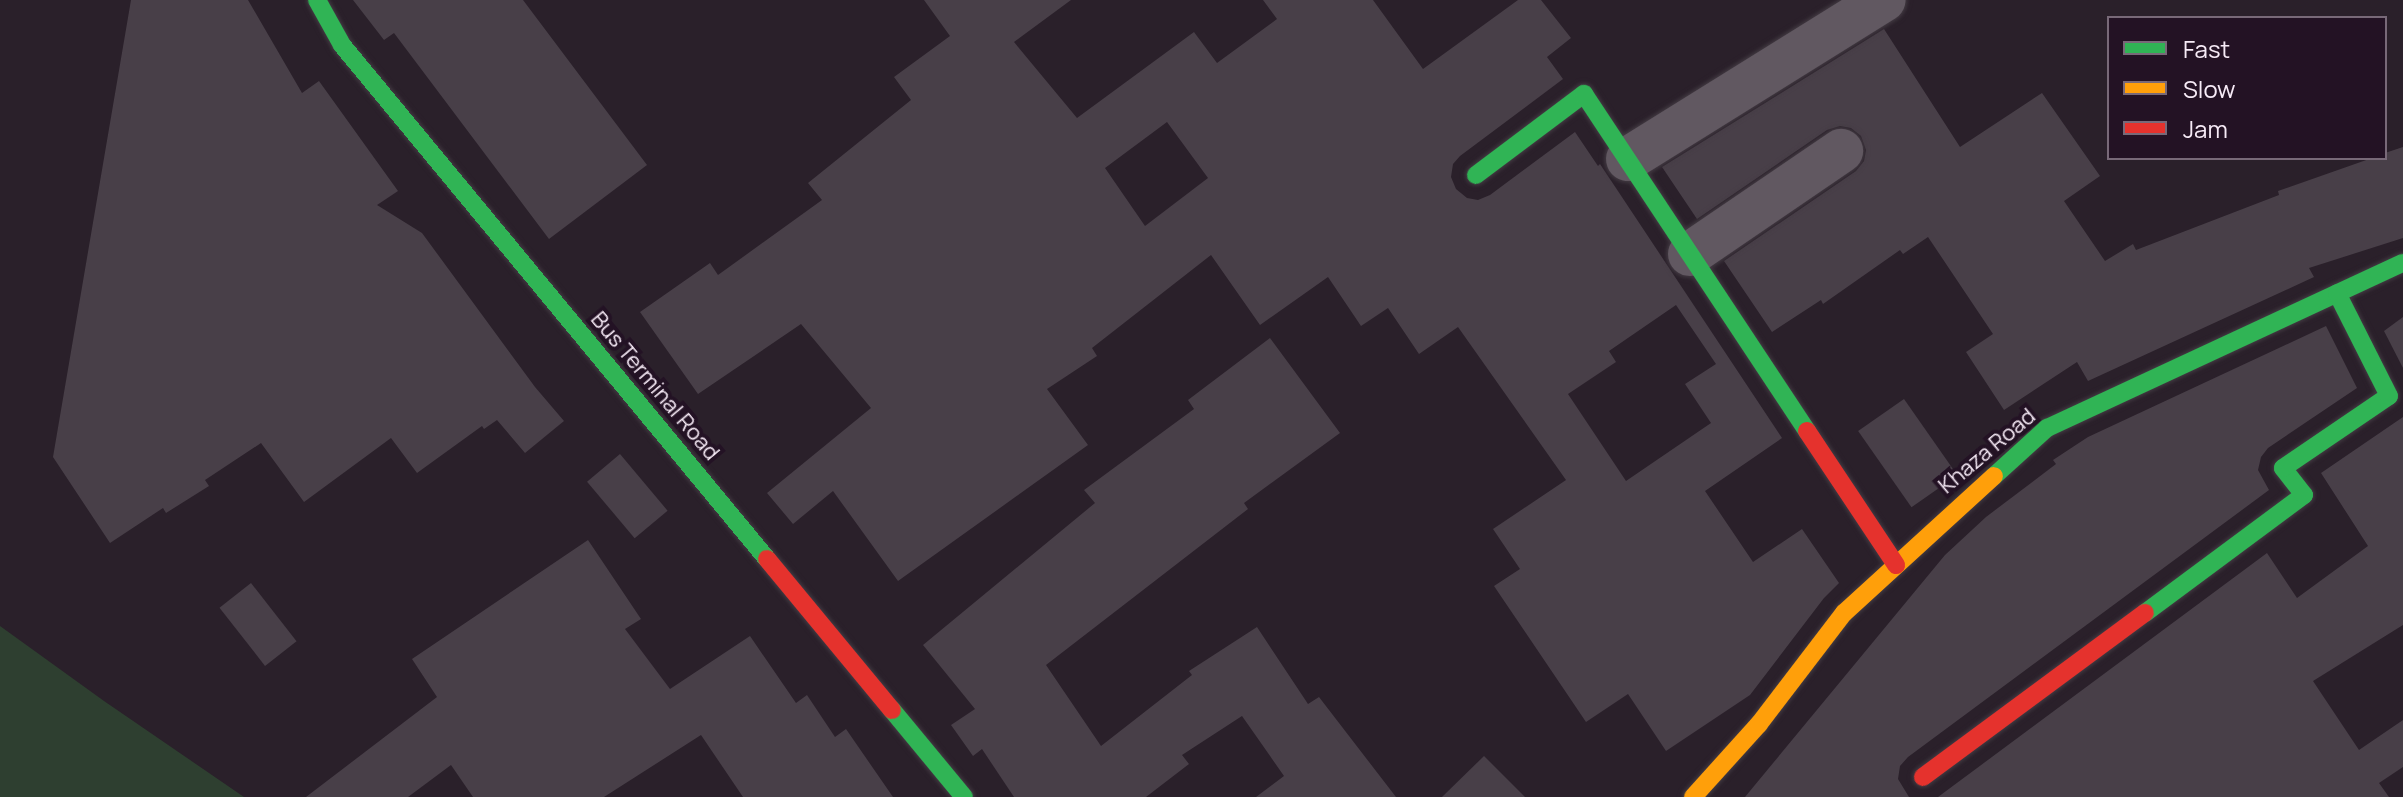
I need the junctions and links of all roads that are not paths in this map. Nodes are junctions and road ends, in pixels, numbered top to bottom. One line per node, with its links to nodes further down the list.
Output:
1 (317, 0): 11 (street, Bus Terminal Road)
2 (1883, 0): 4 (street)
3 (1841, 151): 6 (street)
4 (1628, 159): 5 (street); 6 (street)
5 (1476, 175)
6 (1690, 254): 9 (street)
7 (2403, 263): 8 (street, Khaza Road)
8 (2337, 293): 9 (street, Khaza Road); 10 (street)
9 (1896, 565): 12 (street, Khaza Road)
10 (1923, 777)
11 (964, 797)
12 (1693, 797)

